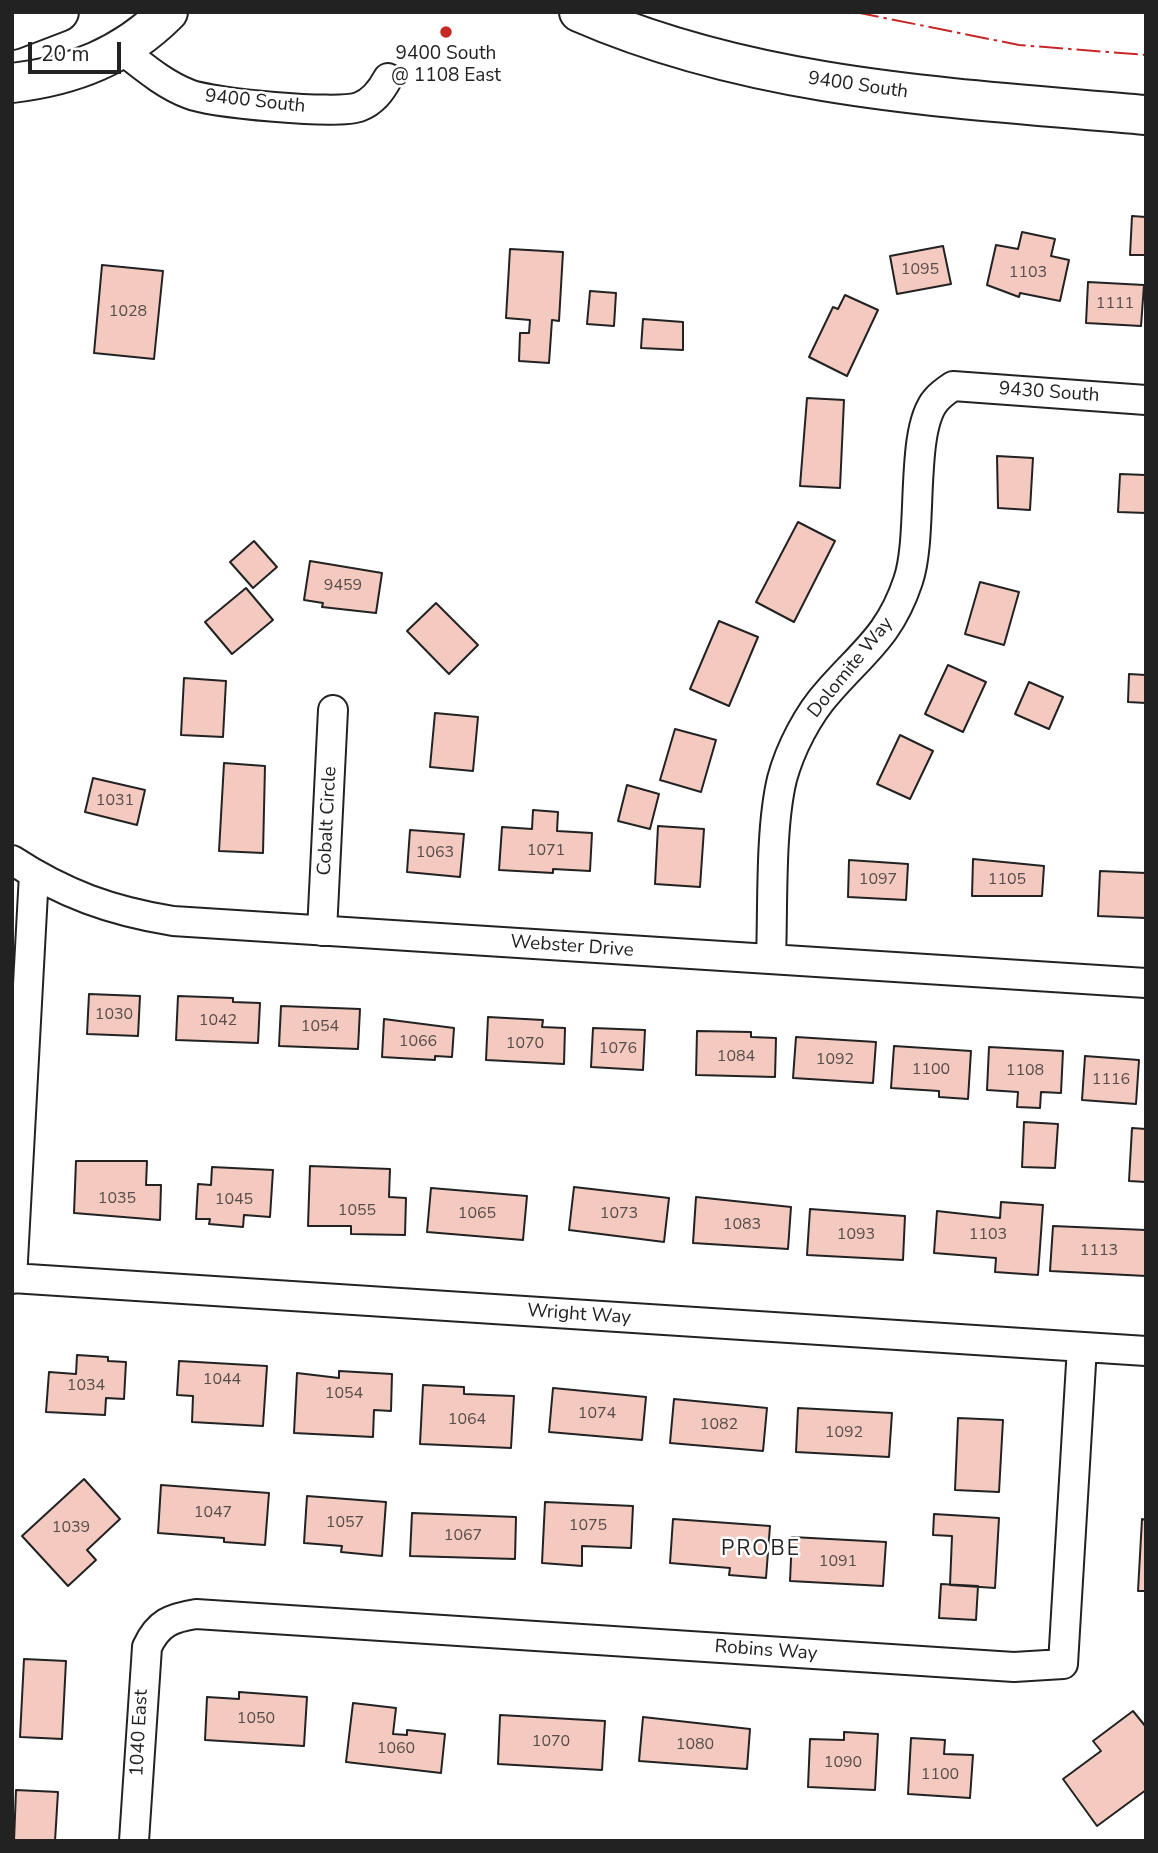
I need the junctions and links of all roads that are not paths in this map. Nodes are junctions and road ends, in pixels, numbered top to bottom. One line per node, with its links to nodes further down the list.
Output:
1 (59, 12): 4 (main road)
2 (168, 12): 5 (main road)
3 (579, 12): 8 (main road, 9400 South)
4 (12, 30)
5 (122, 50): 6 (street, 9400 South); 7 (main road)
6 (388, 78)
7 (12, 83)
8 (1146, 115)
9 (953, 386): 10 (street, 9430 South); 14 (street, Dolomite Way)
10 (1146, 400)
11 (333, 710): 13 (street, Cobalt Circle)
12 (23, 867): 13 (street, Webster Drive); 16 (street)
13 (322, 931): 14 (street, Webster Drive)
14 (771, 959): 15 (street, Webster Drive)
15 (1146, 983)
16 (12, 1278): 17 (street, Wright Way)
17 (1082, 1347): 18 (street, Wright Way); 19 (street, Robins Way)
18 (1146, 1351)
19 (155, 1628): 20 (street, 1040 East)
20 (134, 1841)

